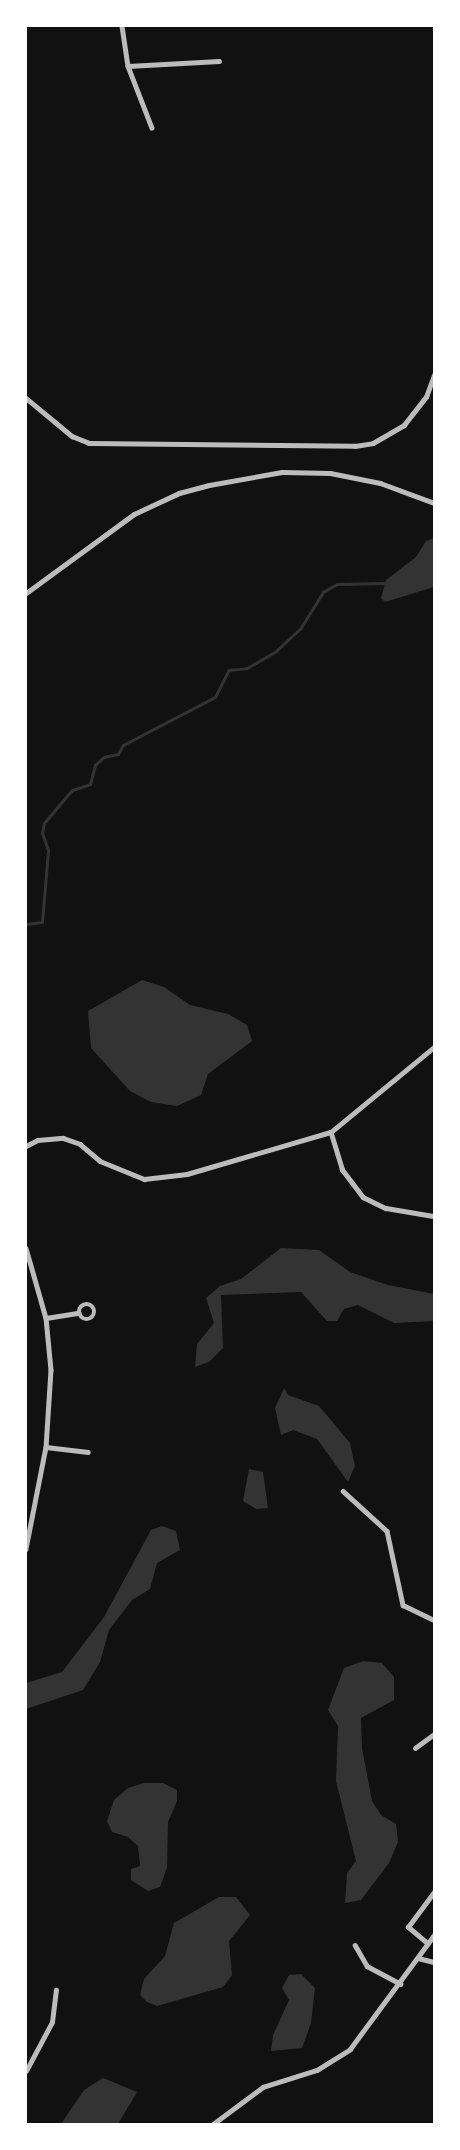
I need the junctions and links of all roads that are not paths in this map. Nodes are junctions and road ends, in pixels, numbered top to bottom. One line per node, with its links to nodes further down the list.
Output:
1 (122, 26): 3 (street)
2 (219, 61): 3 (street)
3 (128, 66): 4 (street)
4 (152, 128)
5 (435, 375): 6 (street)
6 (26, 398)
7 (435, 503): 8 (street)
8 (26, 593)
9 (435, 1047): 10 (street)
10 (331, 1132): 11 (street); 12 (street)
11 (26, 1146)
12 (435, 1216)
13 (26, 1248): 15 (street)
14 (79, 1313): 15 (street)
15 (46, 1318): 16 (street)
16 (46, 1447): 17 (street); 19 (street)
17 (88, 1452)
18 (344, 1491): 20 (street)
19 (26, 1549)
20 (435, 1620)
21 (435, 1734): 22 (street)
22 (415, 1748)
23 (435, 1892): 25 (street)
24 (435, 1935): 25 (street)
25 (428, 1944): 27 (street)
26 (355, 1945): 29 (street)
27 (418, 1958): 28 (street); 29 (street)
28 (435, 1962)
29 (401, 1984): 32 (street)
30 (56, 1990): 31 (street)
31 (26, 2071)
32 (213, 2124)

